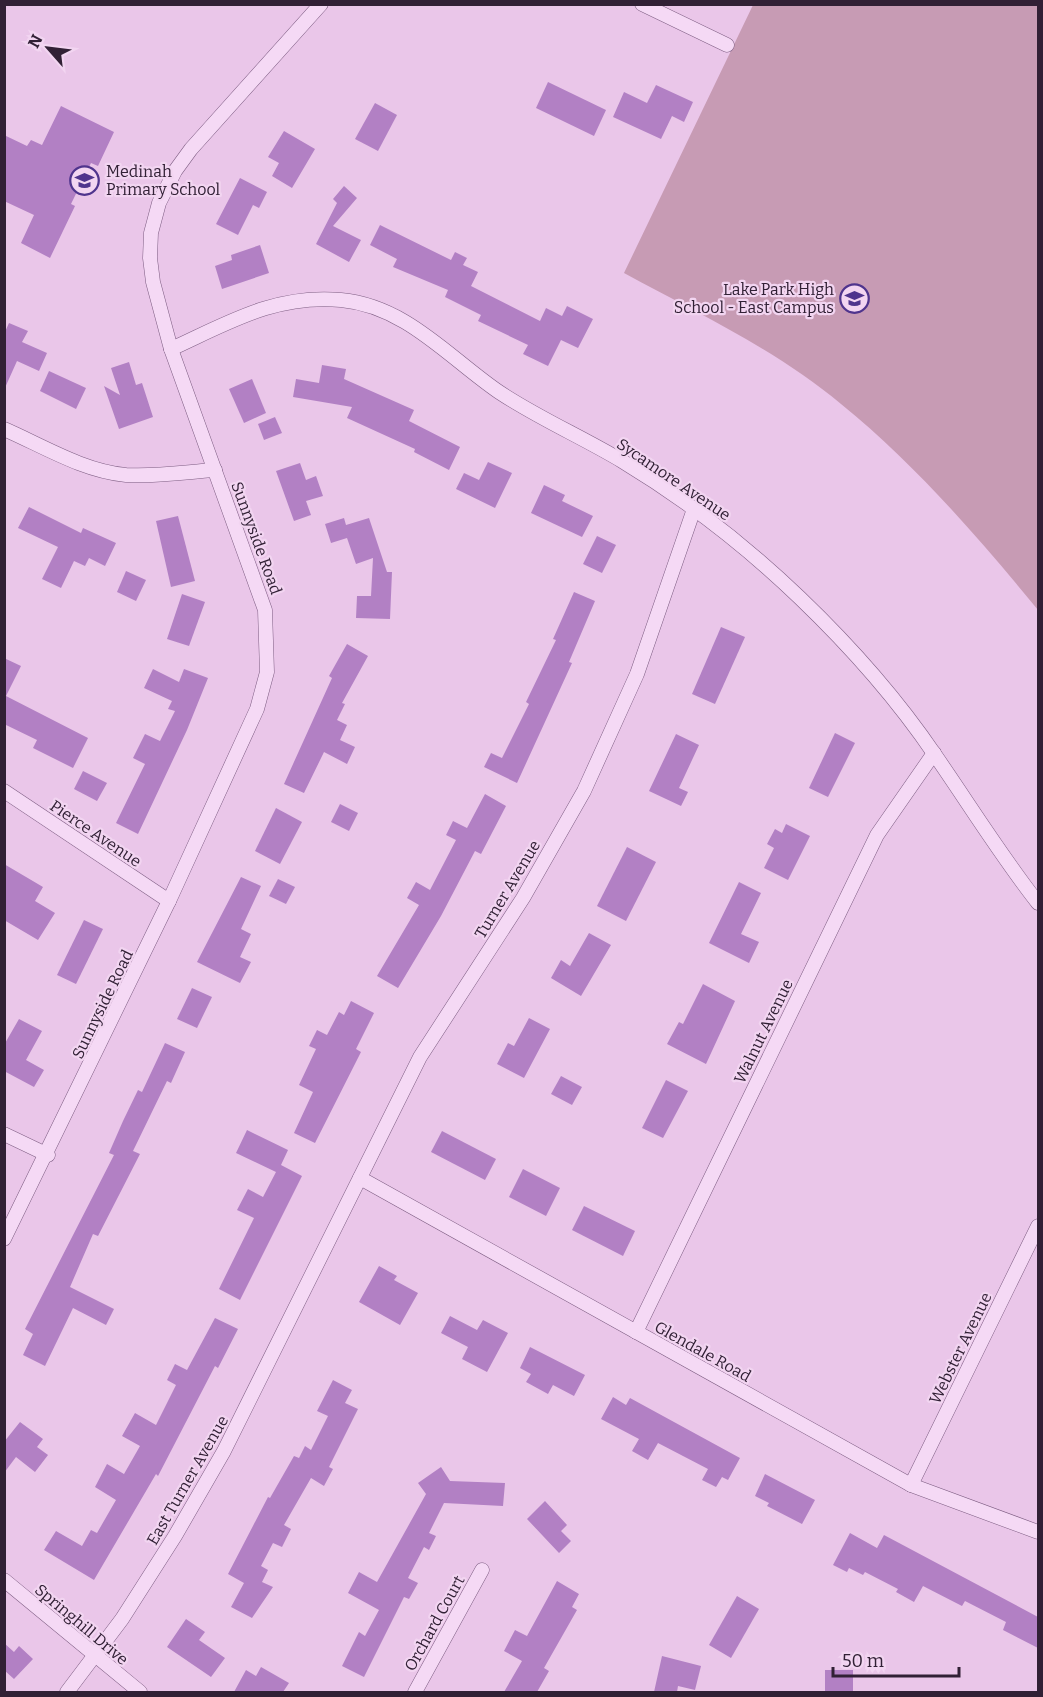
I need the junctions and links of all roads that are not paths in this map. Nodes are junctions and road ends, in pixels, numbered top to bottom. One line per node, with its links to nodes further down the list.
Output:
1 (321, 4): 4 (street, Sunnyside Road)
2 (642, 4): 3 (street)
3 (727, 45)
4 (171, 349): 6 (street, Sunnyside Road); 7 (street, Sycamore Avenue)
5 (4, 429): 6 (street)
6 (215, 470): 10 (street, Sunnyside Road)
7 (694, 509): 8 (street, Sycamore Avenue); 14 (street, Turner Avenue)
8 (934, 753): 11 (street, Sycamore Avenue); 18 (street, Walnut Avenue)
9 (4, 791): 10 (street, Pierce Avenue)
10 (170, 901): 13 (street, Sunnyside Road)
11 (1038, 903)
12 (4, 1134): 13 (street)
13 (48, 1155): 16 (street, Sunnyside Road)
14 (360, 1178): 17 (street, Turner Avenue); 18 (street, Glendale Road)
15 (1038, 1226): 19 (street, Webster Avenue)
16 (4, 1239)
17 (315, 1271): 23 (street, East Turner Avenue)
18 (636, 1332): 19 (street, Glendale Road)
19 (911, 1485): 20 (street, Glendale Road)
20 (1038, 1532)
21 (482, 1570): 26 (street, Orchard Court)
22 (4, 1580): 23 (street, Springhill Drive)
23 (94, 1656): 24 (street, East Turner Avenue); 25 (street, Springhill Drive)
24 (67, 1692)
25 (140, 1692)
26 (415, 1692)

